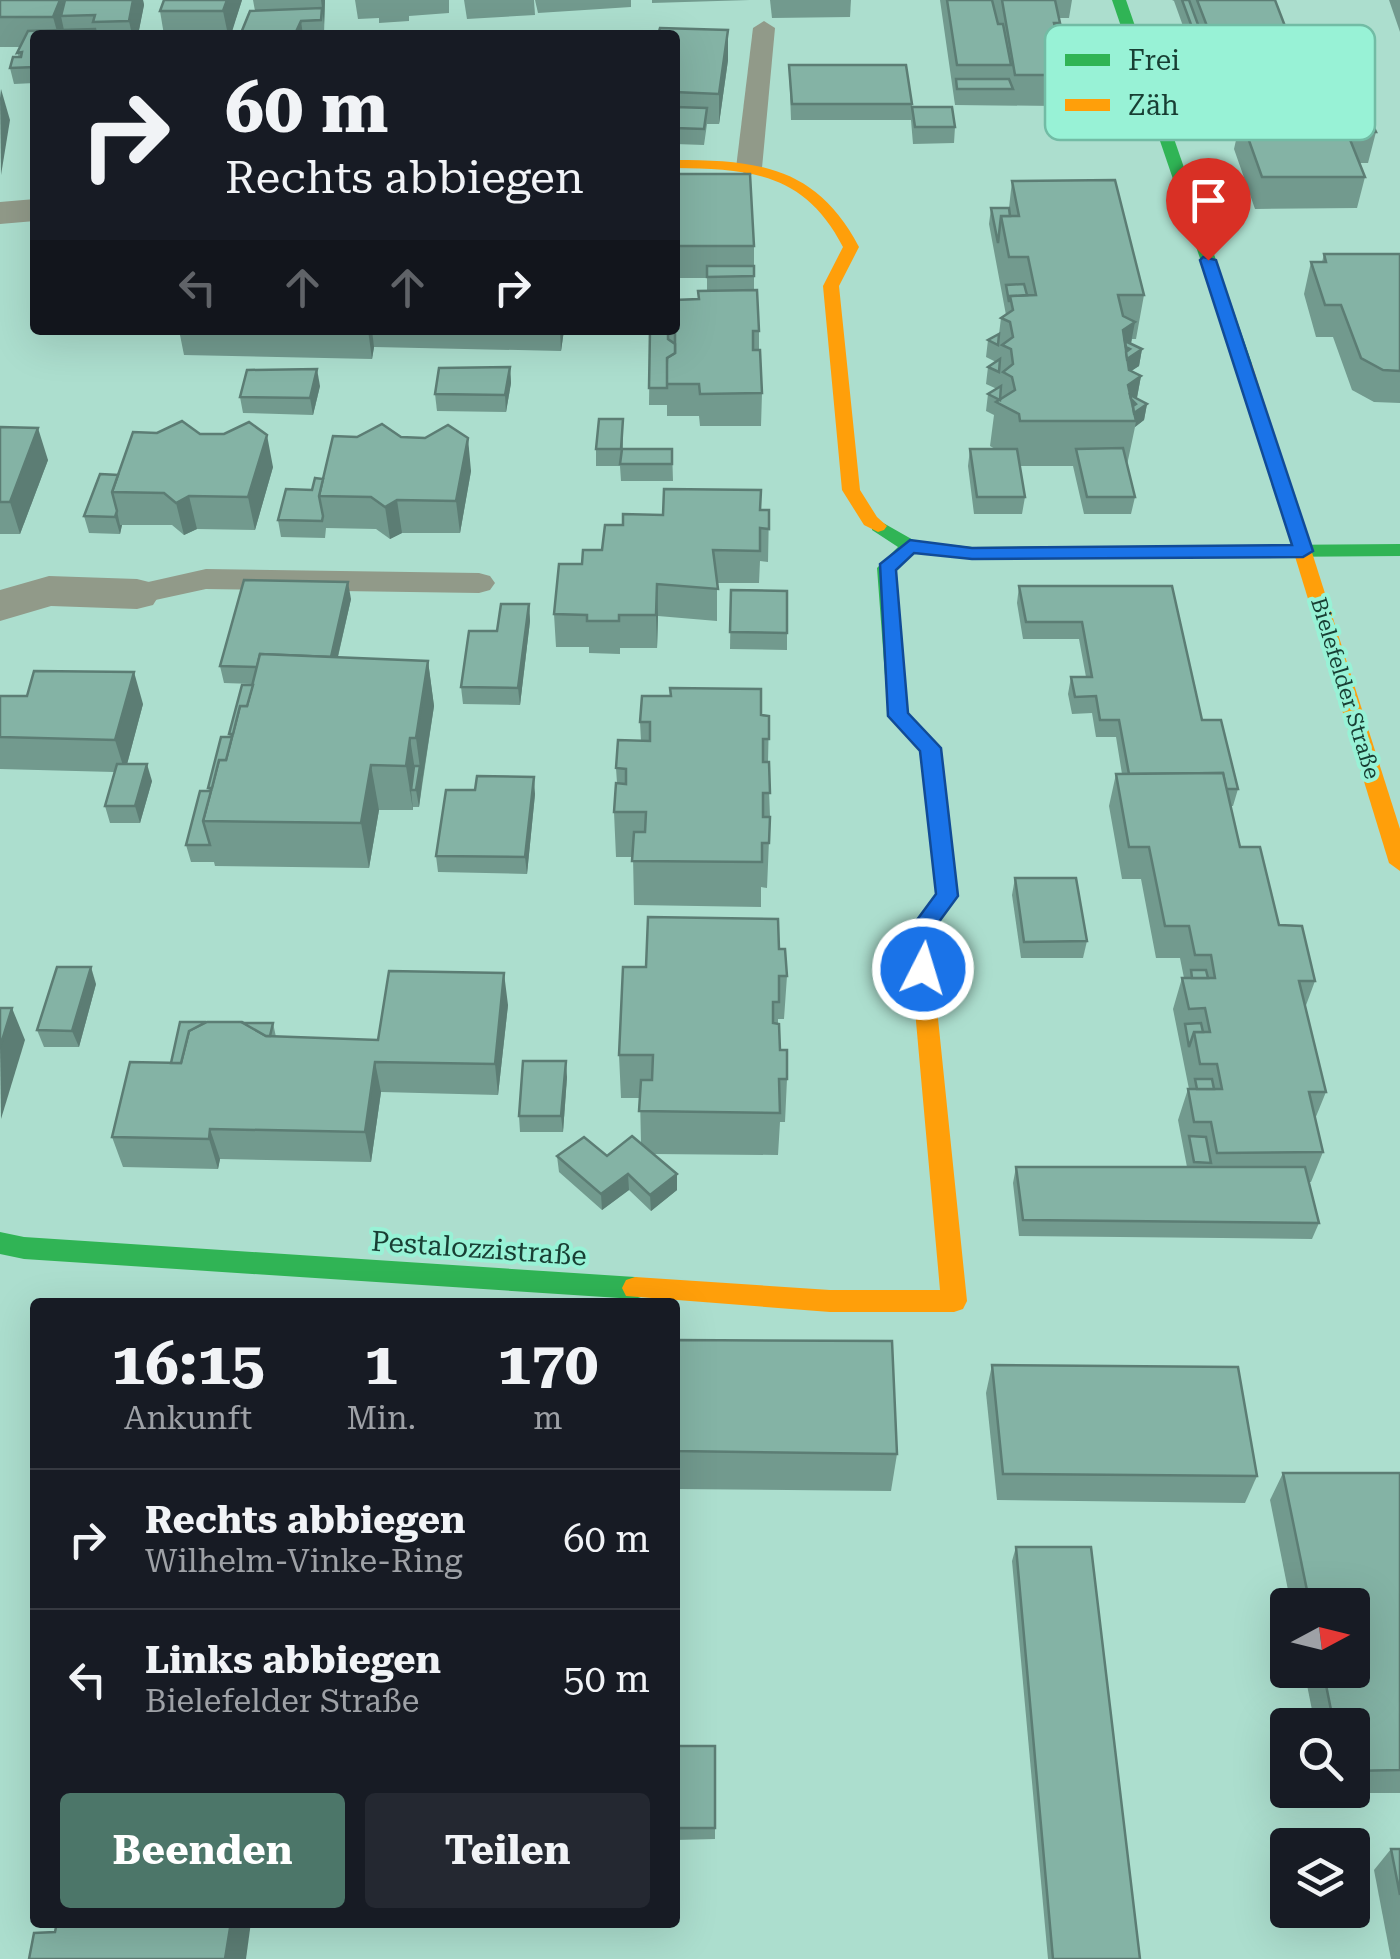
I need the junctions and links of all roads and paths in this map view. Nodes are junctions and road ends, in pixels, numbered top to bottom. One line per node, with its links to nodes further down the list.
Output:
1 (1119, 0): 2 (street, Bielefelder Straße)
2 (1128, 25)
3 (764, 28): 6 (lane)
4 (1169, 140): 11 (street, Bielefelder Straße)
5 (680, 164): 6 (street)
6 (749, 168): 9 (street)
7 (30, 210): 8 (street)
8 (0, 212)
9 (910, 546): 11 (street); 16 (street, Pestalozzistraße)
10 (1400, 550): 11 (street)
11 (1303, 551): 15 (street, Bielefelder Straße)
12 (478, 582): 13 (lane)
13 (137, 594): 14 (street)
14 (0, 606)
15 (1400, 863)
16 (0, 1243)

